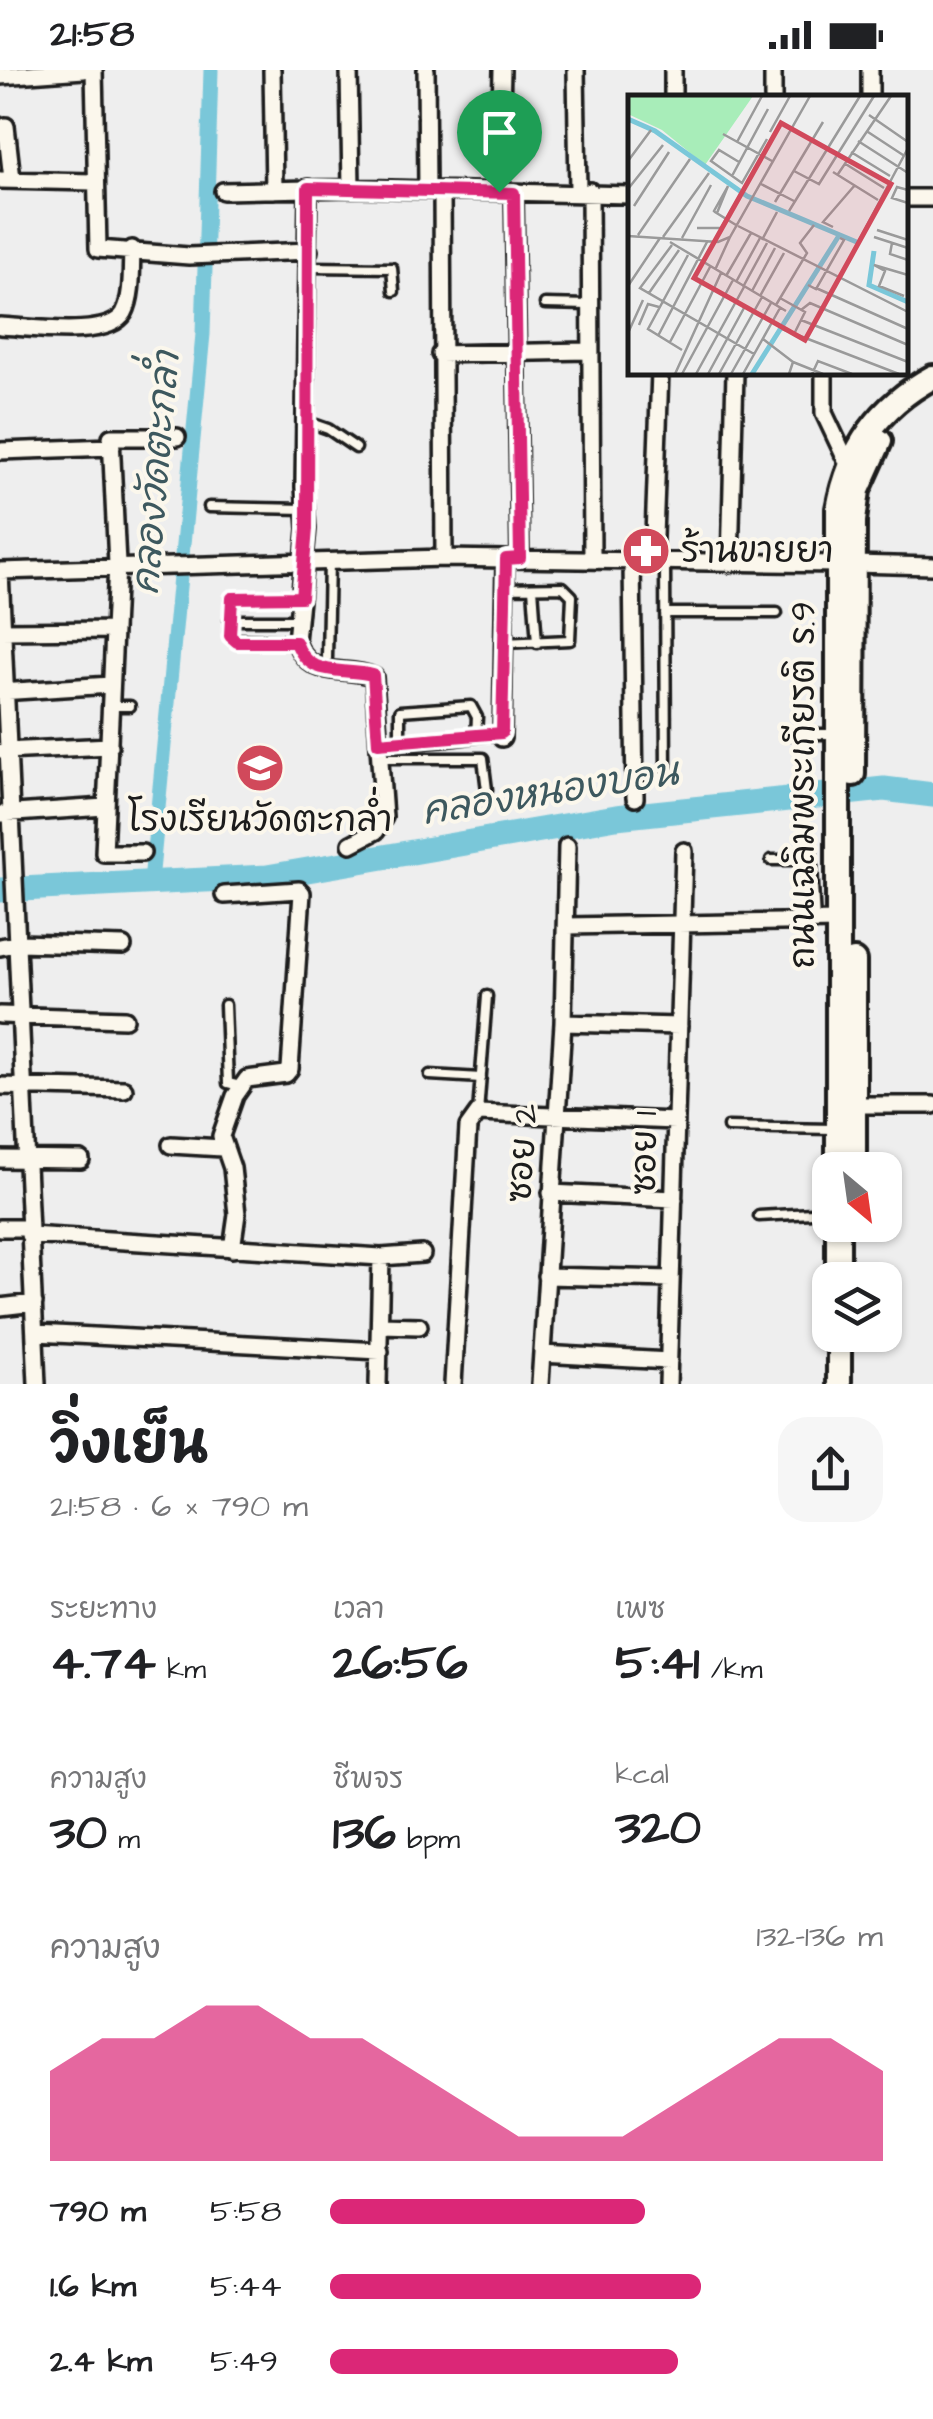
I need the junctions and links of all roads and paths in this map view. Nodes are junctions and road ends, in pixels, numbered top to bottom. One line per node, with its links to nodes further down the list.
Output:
1 (84, 70): 10 (street)
2 (94, 70): 15 (street)
3 (272, 70): 19 (street)
4 (349, 70): 17 (street)
5 (426, 70): 20 (street)
6 (502, 70): 22 (street)
7 (576, 70): 21 (street)
8 (673, 70): 11 (street)
9 (773, 70): 12 (street)
10 (0, 76)
11 (674, 95)
12 (774, 95)
13 (6, 126): 14 (street)
14 (6, 171): 15 (street)
15 (94, 182): 24 (street)
16 (308, 188): 17 (street); 19 (street); 25 (street)
17 (350, 188): 20 (street)
18 (223, 190): 19 (street)
19 (274, 190)
20 (435, 190): 22 (street); 32 (street)
21 (584, 191): 22 (street); 23 (street); 28 (street)
22 (507, 192): 30 (street)
23 (628, 195)
24 (132, 249): 25 (street); 29 (street)
25 (309, 259): 26 (lane); 39 (street)
26 (394, 291)
27 (545, 304): 28 (lane)
28 (589, 305): 31 (street)
29 (0, 326)
30 (514, 352): 31 (street); 32 (street); 48 (street)
31 (588, 352): 49 (street)
32 (440, 354): 47 (street)
33 (660, 375): 54 (street)
34 (736, 375): 55 (street)
35 (824, 375): 44 (street)
36 (933, 378): 37 (main road, ถนนเฉลิมพระเกียรติ ร.9)
37 (906, 382): 44 (main road, ถนนเฉลิมพระเกียรติ ร.9)
38 (933, 392): 56 (main road, ถนนเฉลิมพระเกียรติ ร.9)
39 (306, 422): 42 (lane); 46 (street)
40 (177, 437): 41 (street)
41 (112, 447): 43 (street); 53 (street)
42 (356, 448)
43 (0, 451)
44 (849, 466): 56 (main road, ถนนเฉลิมพระเกียรติ ร.9)
45 (210, 507): 46 (lane)
46 (306, 509): 50 (street)
47 (444, 558): 48 (street); 51 (street)
48 (513, 558): 49 (street); 59 (street)
49 (592, 559): 52 (street)
50 (304, 560): 51 (street); 53 (street); 61 (street)
51 (328, 560): 71 (lane)
52 (632, 562): 54 (street); 89 (street)
53 (117, 564): 58 (street); 66 (street)
54 (659, 564): 55 (street); 63 (lane)
55 (730, 564): 56 (street)
56 (845, 564): 57 (street); 79 (main road, ถนนเฉลิมพระเกียรติ ร.9); 87 (main road, ถนนเฉลิมพระเกียรติ ร.9)
57 (933, 566)
58 (0, 571): 67 (street)
59 (503, 588): 60 (lane); 69 (street)
60 (533, 588): 70 (lane); 70 (lane)
61 (301, 597): 64 (lane); 65 (street)
62 (777, 612): 63 (lane)
63 (665, 613): 86 (lane)
64 (229, 620): 65 (lane); 68 (lane)
65 (299, 620): 68 (street)
66 (114, 630): 67 (street); 72 (street)
67 (2, 631): 73 (street)
68 (296, 642): 77 (street)
69 (503, 643): 70 (lane); 80 (street)
70 (537, 644)
71 (326, 658)
72 (110, 686): 73 (street); 74 (street)
73 (3, 692): 84 (street)
74 (110, 706): 75 (lane); 83 (street)
75 (130, 706)
76 (400, 711): 77 (lane); 81 (lane); 82 (lane)
77 (376, 713): 85 (street)
78 (787, 734): 79 (lane)
79 (837, 734): 87 (main road, ถนนเฉลิมพระเกียรติ ร.9)
80 (502, 735): 81 (lane)
81 (476, 737): 82 (lane)
82 (400, 743): 85 (lane)
83 (110, 746): 84 (street); 90 (street)
84 (5, 751): 91 (street)
85 (378, 751): 88 (lane); 93 (street)
86 (666, 777)
87 (846, 782): 92 (main road, ถนนเฉลิมพระเกียรติ ร.9)
88 (487, 790)
89 (635, 798)
90 (106, 806): 91 (street); 97 (street)
91 (6, 814): 101 (street)
92 (847, 817): 103 (main road, ถนนเฉลิมพระเกียรติ ร.9); 123 (main road, ถนนเฉลิมพระเกียรติ ร.9)
93 (351, 844)
94 (567, 846): 106 (street, ซอย 2)
95 (811, 847): 99 (lane)
96 (684, 850): 105 (street, ซอย 1)
97 (142, 853)
98 (771, 860): 99 (lane)
99 (812, 860): 104 (lane)
100 (224, 894): 121 (street)
101 (18, 908): 102 (street); 107 (street)
102 (0, 912)
103 (839, 921): 104 (street); 129 (main road, ถนนเฉลิมพระเกียรติ ร.9)
104 (815, 922): 105 (street)
105 (682, 924): 106 (street); 116 (street, ซอย 1)
106 (567, 926): 115 (street, ซอย 2)
107 (19, 943): 108 (street); 109 (street); 112 (street)
108 (122, 946)
109 (0, 947)
110 (487, 996): 118 (lane)
111 (225, 1006): 121 (lane)
112 (20, 1013): 113 (street); 114 (street); 119 (street)
113 (0, 1016)
114 (124, 1019)
115 (562, 1023): 116 (street); 126 (street, ซอย 2)
116 (679, 1026): 127 (street, ซอย 1)
117 (430, 1075): 118 (lane)
118 (481, 1078): 125 (lane)
119 (22, 1084): 120 (street); 122 (street); 134 (street)
120 (0, 1086)
121 (240, 1086): 131 (street)
122 (124, 1089)
123 (854, 1105): 124 (street); 133 (main road, ถนนเฉลิมพระเกียรติ ร.9)
124 (933, 1105)
125 (478, 1113): 126 (street); 160 (street)
126 (555, 1116): 127 (street); 137 (street, ซอย 2)
127 (675, 1121): 138 (street, ซอย 1)
128 (728, 1127): 129 (lane)
129 (838, 1130): 132 (main road, ถนนเฉลิมพระเกียรติ ร.9)
130 (172, 1144): 131 (street)
131 (222, 1148): 143 (street)
132 (838, 1152)
133 (854, 1152)
134 (26, 1158): 135 (street); 136 (street); 142 (street)
135 (0, 1159)
136 (81, 1160)
137 (550, 1193): 138 (street); 146 (street, ซอย 2)
138 (674, 1199): 147 (street, ซอย 1)
139 (812, 1213): 140 (lane)
140 (760, 1216)
141 (0, 1228): 142 (street)
142 (29, 1232): 143 (street); 148 (street)
143 (232, 1249): 145 (street)
144 (422, 1254): 145 (street)
145 (381, 1256): 150 (street)
146 (546, 1276): 147 (street); 156 (street, ซอย 2)
147 (671, 1279): 157 (street, ซอย 1)
148 (34, 1303): 149 (street); 152 (street)
149 (0, 1307)
150 (380, 1325): 151 (street); 153 (street)
151 (419, 1326)
152 (36, 1333): 153 (street); 158 (street)
153 (380, 1351): 159 (street)
154 (839, 1352): 163 (main road)
155 (853, 1352): 164 (main road)
156 (542, 1354): 157 (street); 161 (street, ซอย 2)
157 (669, 1362): 162 (street, ซอย 1)
158 (37, 1384)
159 (378, 1384)
160 (453, 1384)
161 (540, 1384)
162 (668, 1384)
163 (839, 1384)
164 (853, 1384)

